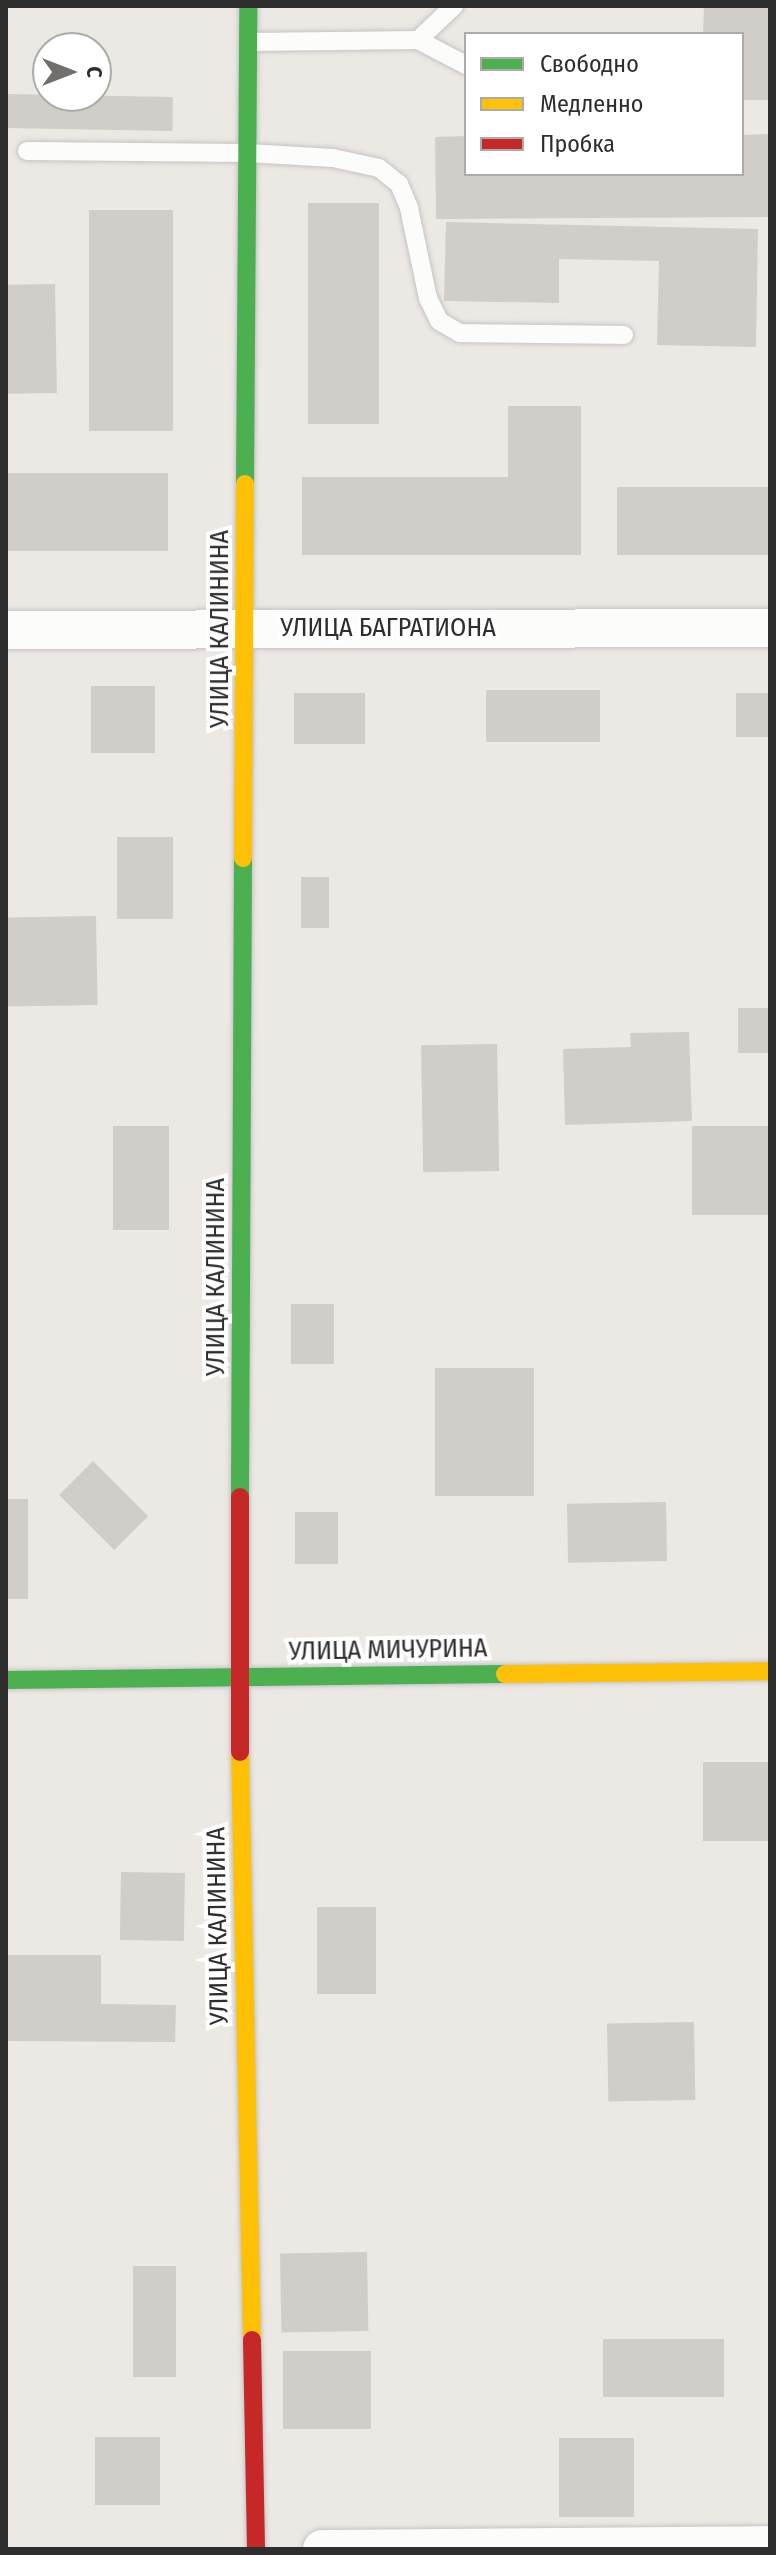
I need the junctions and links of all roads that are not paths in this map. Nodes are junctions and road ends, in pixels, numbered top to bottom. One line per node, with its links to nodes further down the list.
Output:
1 (248, 6): 4 (street, УЛИЦА КАЛИНИНА)
2 (454, 6): 3 (lane)
3 (418, 40): 4 (lane); 5 (lane)
4 (248, 42): 7 (street, УЛИЦА КАЛИНИНА)
5 (464, 64)
6 (27, 151): 7 (lane)
7 (248, 153): 8 (lane); 9 (street, УЛИЦА КАЛИНИНА)
8 (624, 335)
9 (246, 628): 10 (street, УЛИЦА БАГРАТИОНА); 11 (street, УЛИЦА БАГРАТИОНА); 13 (street, УЛИЦА КАЛИНИНА)
10 (770, 628)
11 (6, 630)
12 (770, 1671): 13 (street, УЛИЦА МИЧУРИНА)
13 (239, 1678): 14 (street, УЛИЦА МИЧУРИНА); 16 (street, УЛИЦА КАЛИНИНА)
14 (6, 1680)
15 (770, 2545): 17 (street)
16 (256, 2549)
17 (322, 2549)

